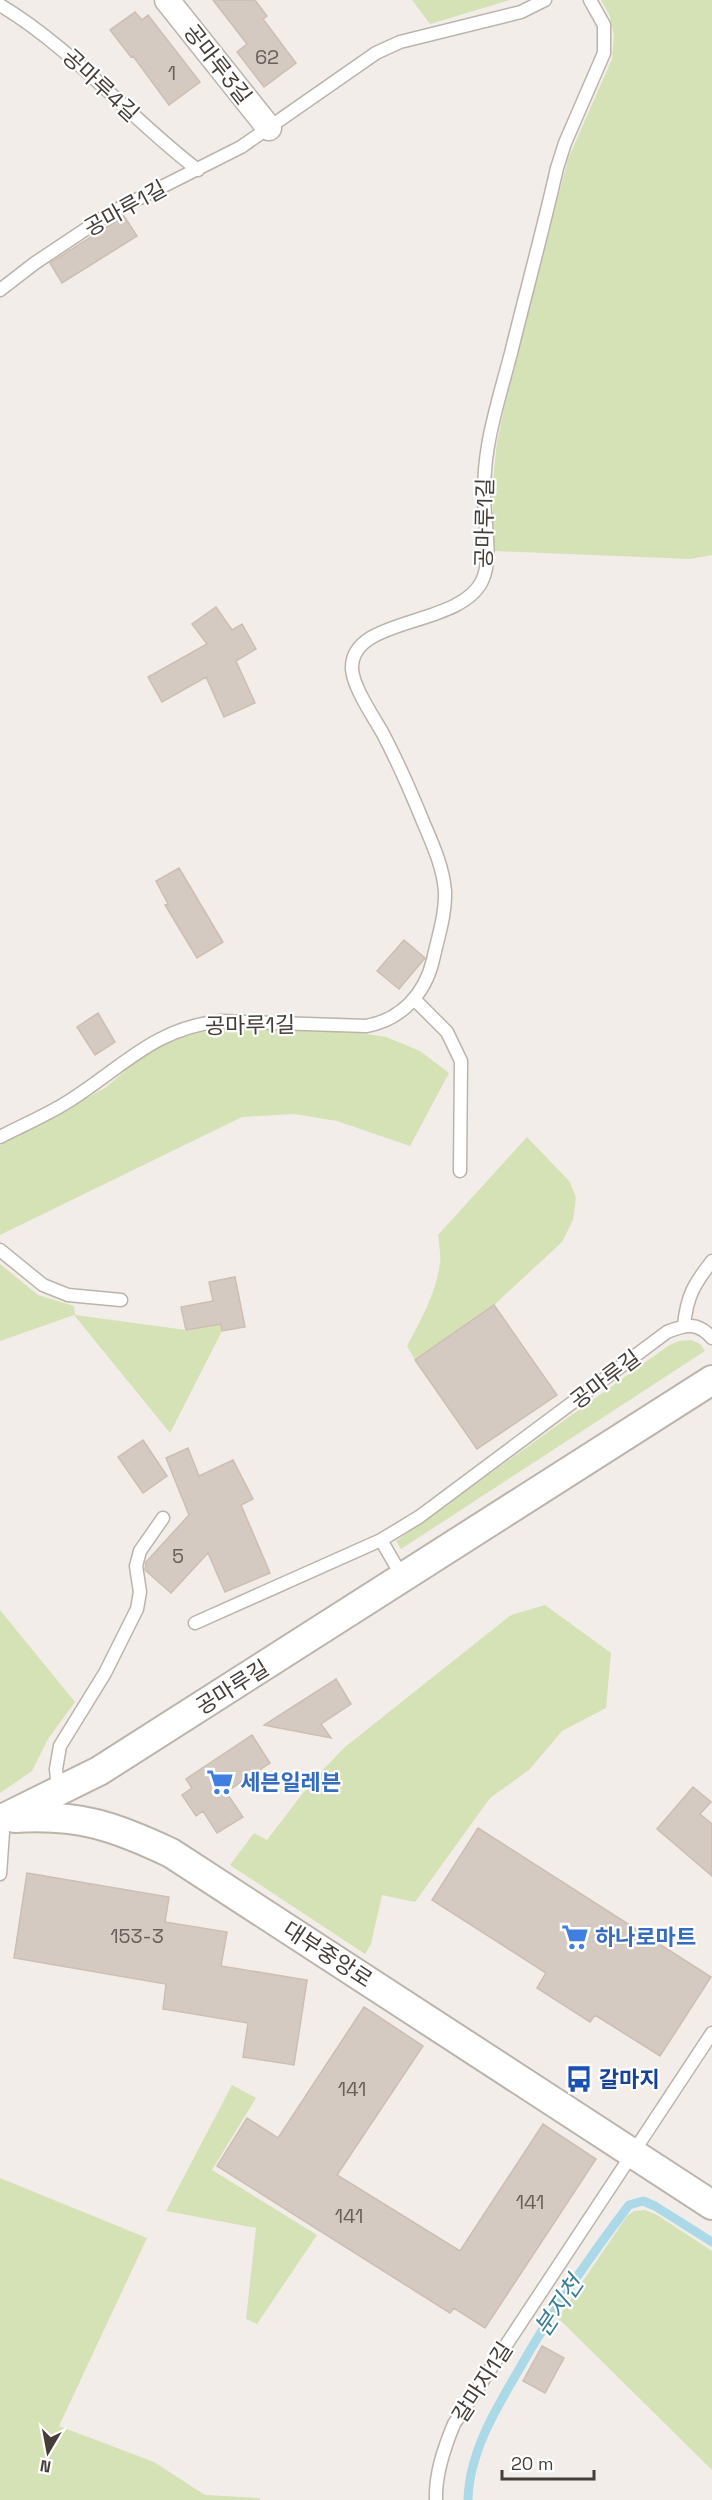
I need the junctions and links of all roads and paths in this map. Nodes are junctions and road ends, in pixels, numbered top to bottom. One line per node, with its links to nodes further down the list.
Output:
1 (167, 0): 5 (street, 공마루3길)
2 (545, 0): 5 (lane, 공마루1길)
3 (590, 0): 8 (lane, 공마루1길)
4 (0, 5): 6 (lane, 공마루4길)
5 (269, 128): 6 (lane, 공마루1길)
6 (198, 170): 7 (lane, 공마루1길)
7 (0, 290)
8 (414, 999): 9 (lane, 공마루1길); 10 (lane)
9 (0, 1137)
10 (460, 1171)
11 (0, 1250): 13 (lane)
12 (712, 1261): 14 (lane)
13 (121, 1300)
14 (684, 1325): 15 (lane); 18 (lane, 공마루길)
15 (712, 1338)
16 (712, 1380): 19 (street, 공마루길)
17 (163, 1518): 22 (lane)
18 (381, 1540): 19 (lane); 20 (lane, 공마루길)
19 (404, 1578): 21 (street, 공마루길)
20 (195, 1623)
21 (99, 1771): 22 (street, 공마루길); 24 (street)
22 (58, 1792): 23 (street, 공마루길); 24 (lane)
23 (2, 1819): 24 (street, 대부중앙로); 25 (lane)
24 (97, 1822): 27 (street, 대부중앙로)
25 (0, 1874)
26 (712, 2033): 27 (lane)
27 (633, 2154): 28 (street, 대부중앙로); 29 (lane, 갈마지1길)
28 (712, 2205)
29 (436, 2500)

